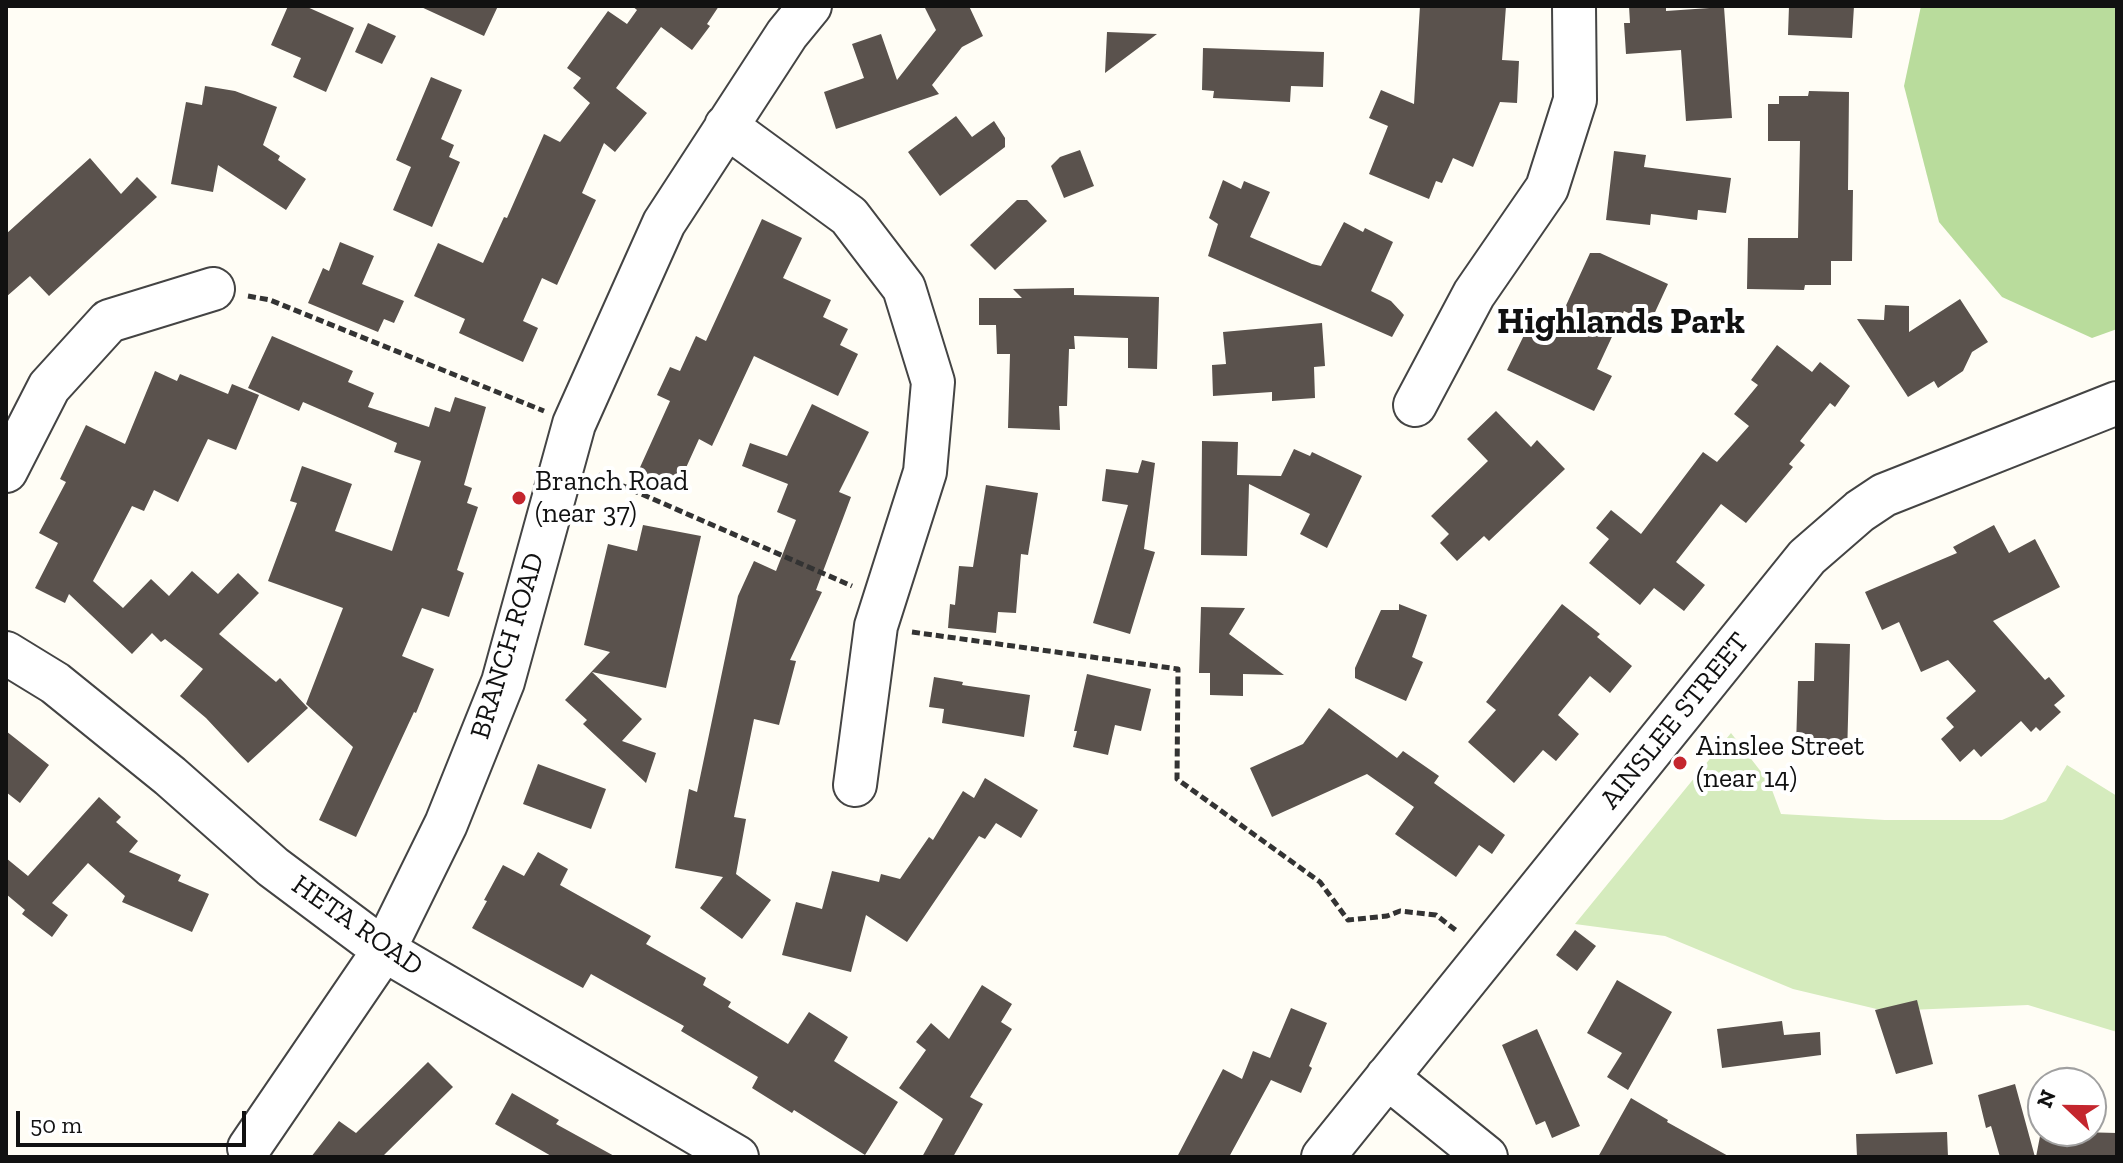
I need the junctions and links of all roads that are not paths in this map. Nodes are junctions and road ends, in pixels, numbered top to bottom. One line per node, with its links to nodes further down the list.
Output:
1 (810, 6): 3 (street, BRANCH ROAD)
2 (1574, 6): 6 (street)
3 (726, 126): 9 (street); 10 (street, BRANCH ROAD)
4 (213, 289): 7 (street)
5 (2117, 403): 11 (street, AINSLEE STREET)
6 (1415, 405)
7 (6, 471)
8 (6, 653): 10 (street, HETA ROAD)
9 (855, 785)
10 (384, 950): 12 (street, BRANCH ROAD); 13 (street, HETA ROAD)
11 (1387, 1077): 14 (street, AINSLEE STREET); 15 (street)
12 (249, 1148)
13 (737, 1157)
14 (1323, 1157)
15 (1486, 1157)

